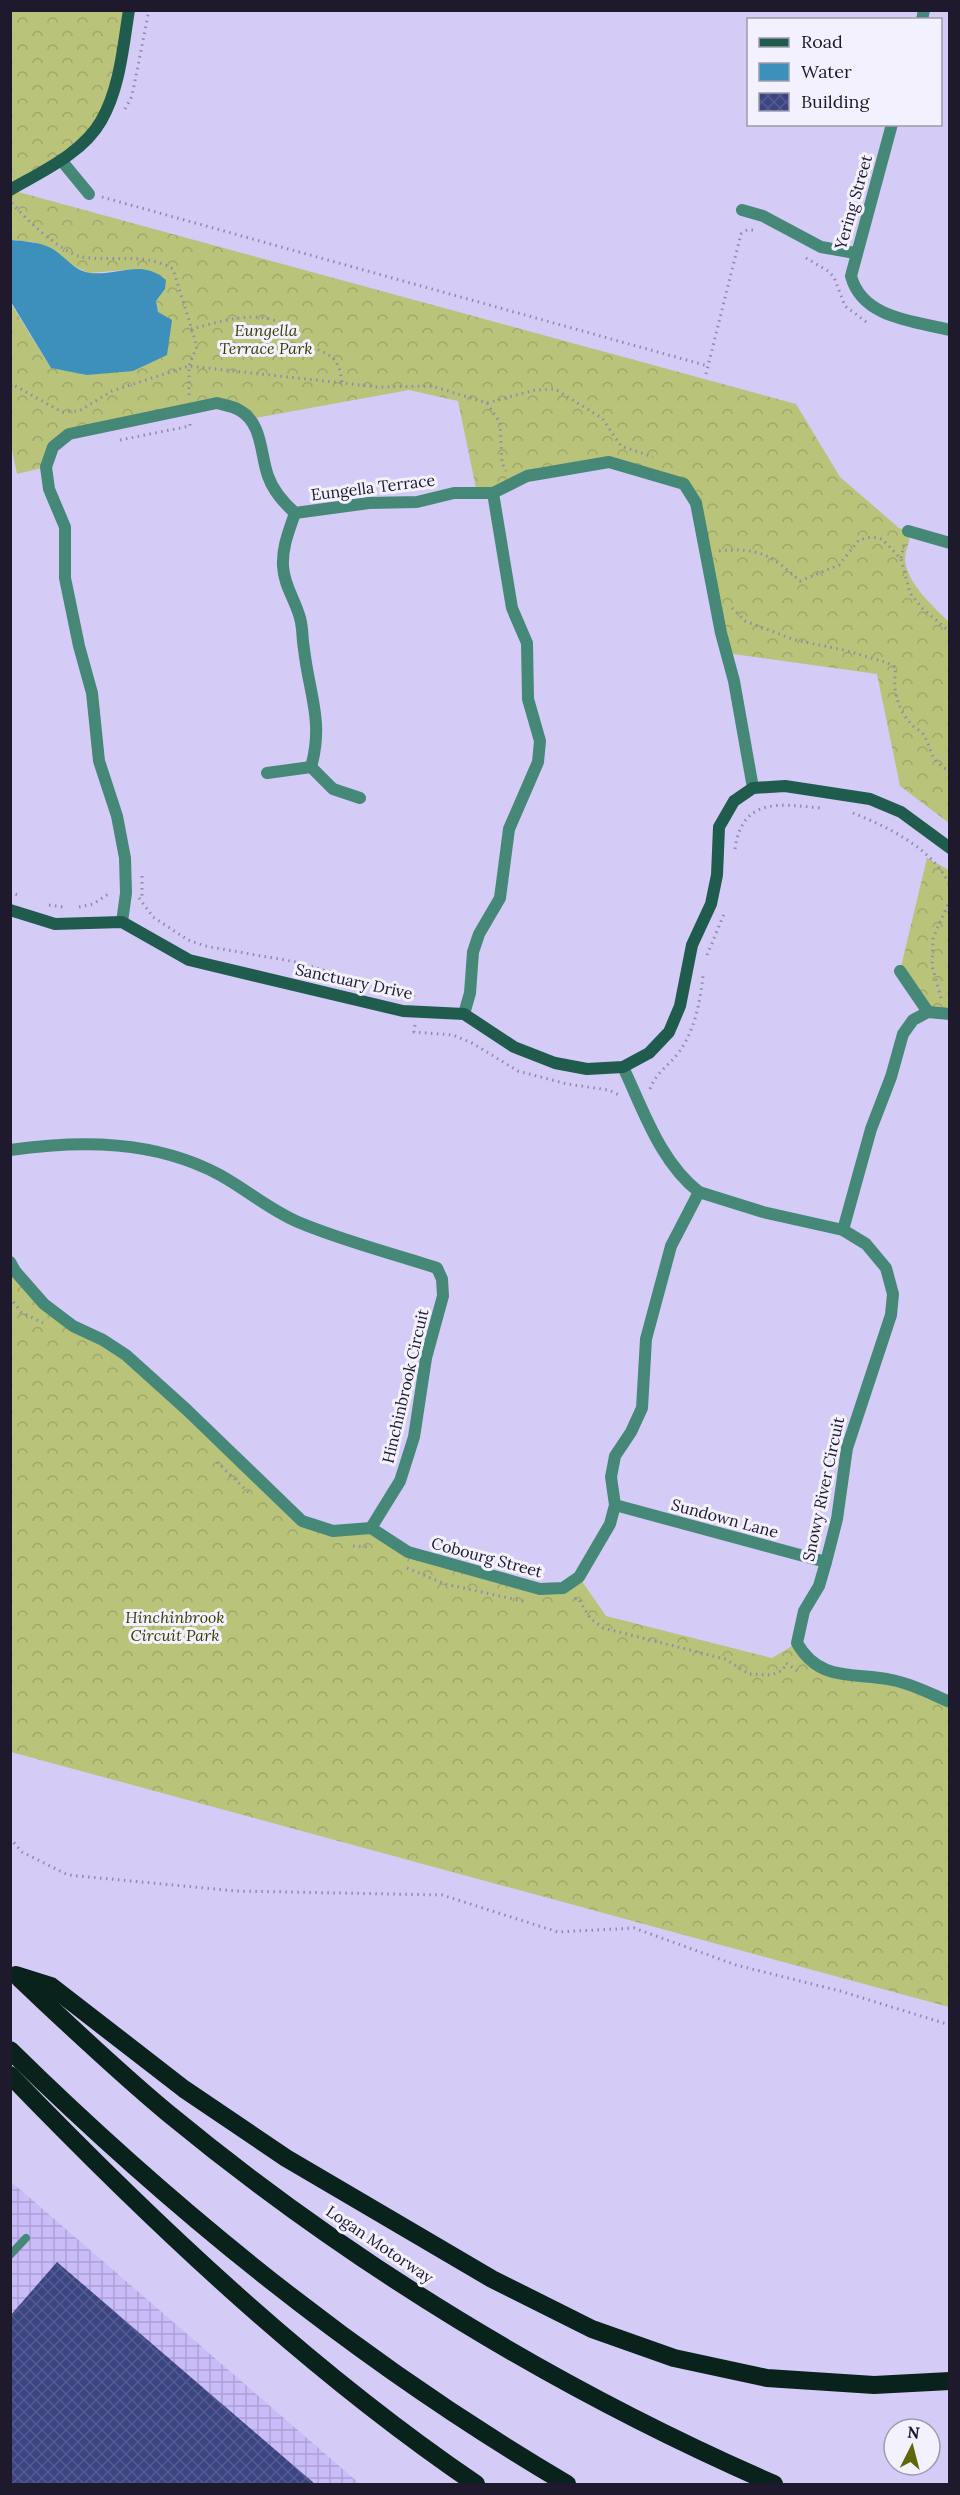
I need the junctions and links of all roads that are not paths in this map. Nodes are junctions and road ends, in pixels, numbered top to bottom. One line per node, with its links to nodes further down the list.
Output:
1 (129, 10): 3 (street)
2 (891, 126): 7 (street, Yering Street)
3 (61, 160): 4 (street); 5 (street)
4 (10, 190)
5 (89, 194)
6 (742, 210): 7 (street)
7 (855, 254): 8 (street, Yering Street)
8 (950, 330)
9 (493, 494): 10 (street, Eungella Terrace); 15 (street); 23 (street)
10 (295, 513): 13 (street); 19 (street, Eungella Terrace)
11 (908, 531): 12 (street)
12 (950, 543)
13 (310, 767): 14 (street); 16 (street)
14 (267, 773)
15 (753, 788): 17 (street); 24 (street)
16 (360, 798)
17 (950, 848)
18 (10, 910): 19 (street)
19 (122, 922): 23 (street, Sanctuary Drive)
20 (900, 971): 21 (street)
21 (928, 1012): 22 (street); 27 (street)
22 (949, 1013)
23 (464, 1014): 24 (street)
24 (623, 1067): 26 (street)
25 (10, 1150): 30 (street, Hinchinbrook Circuit)
26 (699, 1192): 27 (street, Snowy River Circuit); 29 (street, Cobourg Street)
27 (843, 1230): 31 (street, Snowy River Circuit)
28 (10, 1262): 30 (street)
29 (615, 1505): 30 (street, Cobourg Street); 31 (street, Sundown Lane)
30 (371, 1528)
31 (826, 1562): 32 (street, Snowy River Circuit)
32 (950, 1702)
33 (13, 1973): 38 (highway); 41 (highway, Logan Motorway)
34 (10, 2050): 40 (highway)
35 (10, 2075): 39 (highway)
36 (26, 2238): 37 (lane)
37 (10, 2255)
38 (950, 2381)
39 (476, 2484)
40 (567, 2484)
41 (774, 2484)

